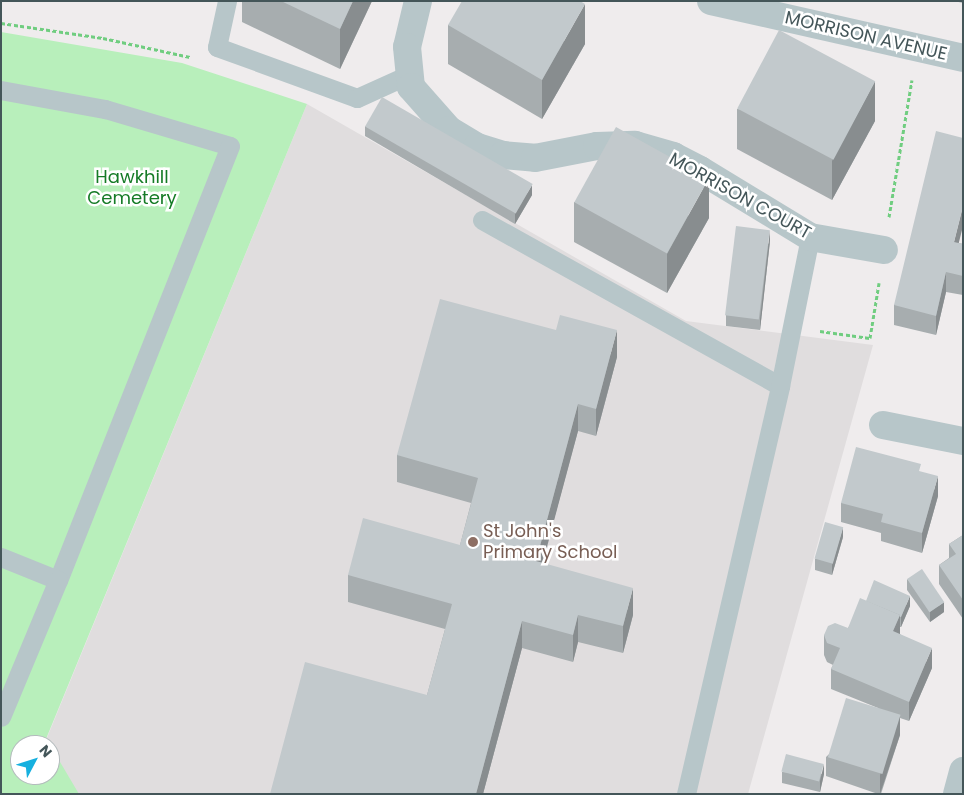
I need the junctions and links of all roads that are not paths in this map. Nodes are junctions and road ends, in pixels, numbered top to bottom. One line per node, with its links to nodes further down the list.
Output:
1 (227, 1): 5 (lane)
2 (418, 1): 5 (street, MORRISON COURT)
3 (724, 3): 4 (street, MORRISON AVENUE)
4 (963, 58)
5 (408, 74): 8 (street, MORRISON COURT)
6 (1, 90): 14 (lane)
7 (482, 220): 10 (lane)
8 (810, 237): 9 (street, MORRISON COURT); 10 (lane)
9 (884, 250)
10 (780, 386): 17 (lane)
11 (883, 425): 12 (street)
12 (963, 442)
13 (1, 557): 14 (lane)
14 (58, 580): 15 (lane)
15 (1, 717)
16 (963, 771): 18 (street)
17 (686, 794)
18 (957, 794)

